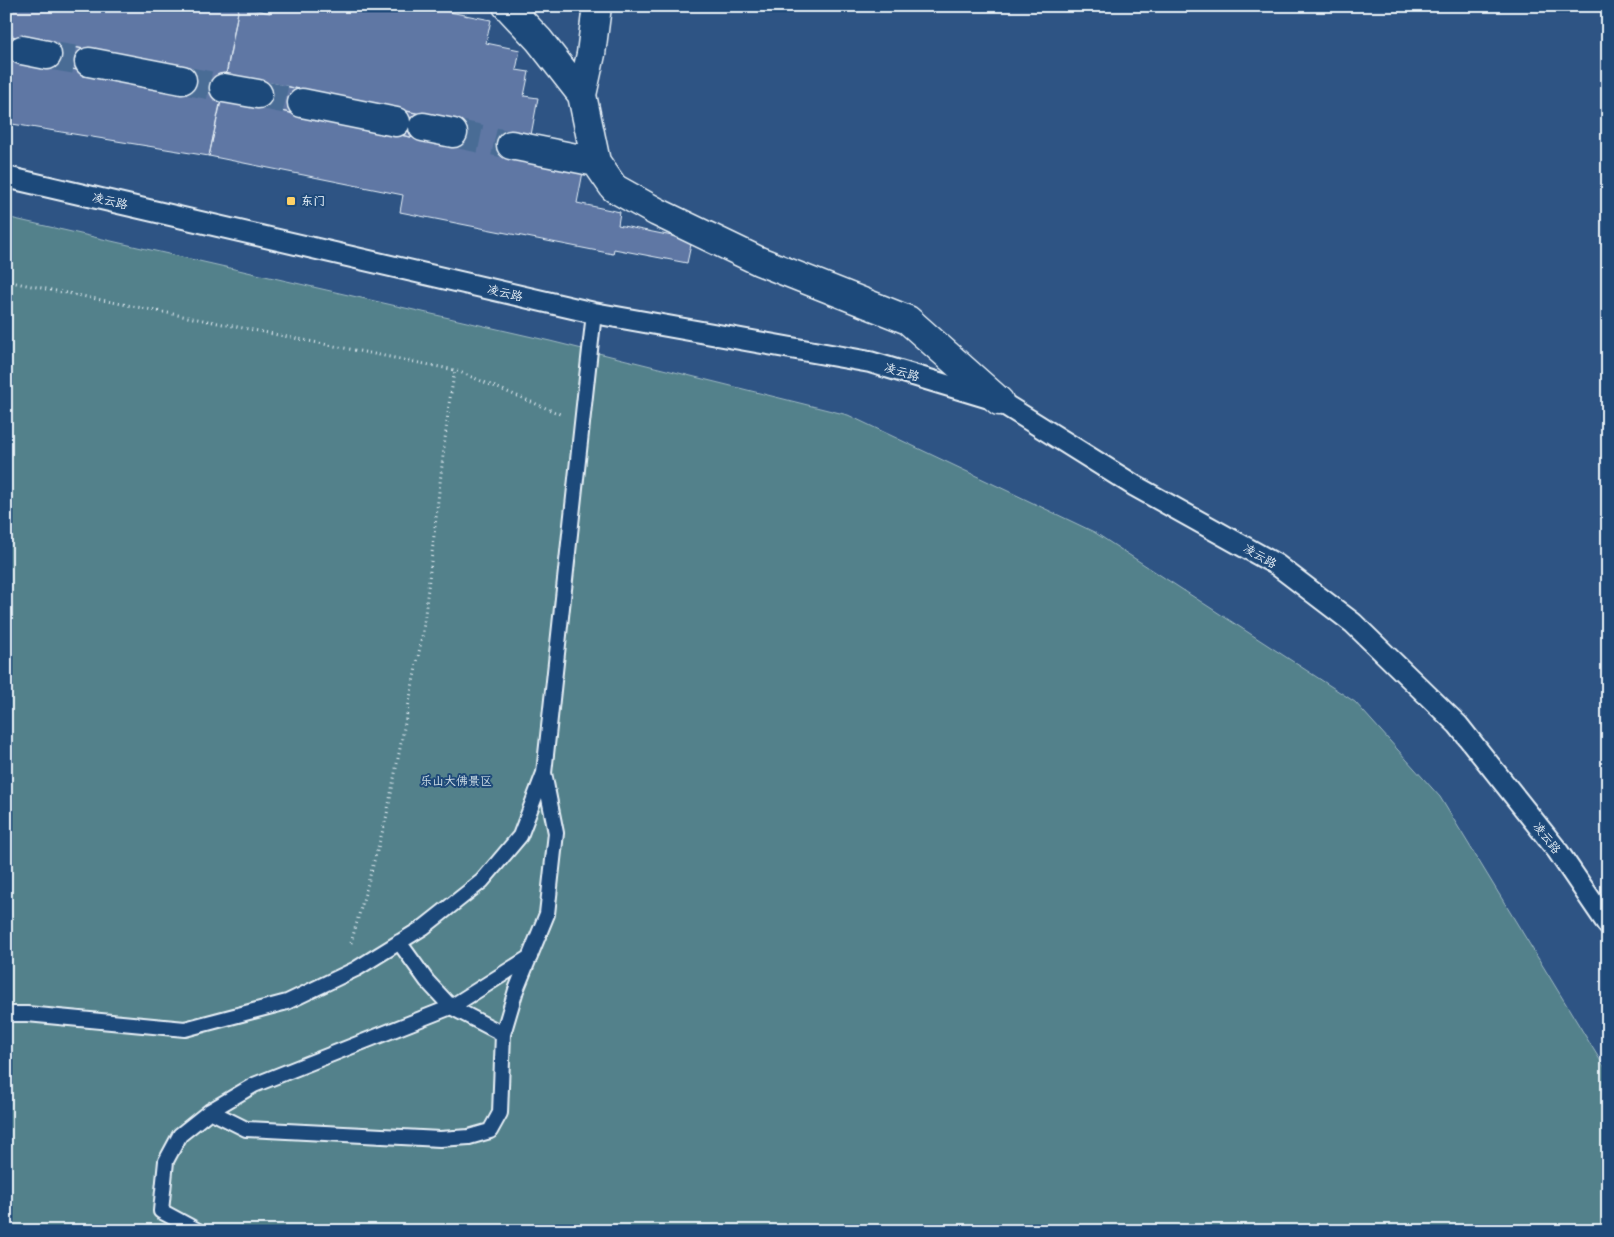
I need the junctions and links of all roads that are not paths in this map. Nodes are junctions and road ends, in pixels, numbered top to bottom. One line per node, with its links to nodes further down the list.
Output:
1 (507, 6): 7 (street)
2 (597, 6): 7 (street)
3 (89, 62): 4 (street)
4 (182, 80)
5 (224, 88): 6 (street)
6 (258, 94)
7 (582, 95): 13 (street)
8 (302, 103): 9 (street)
9 (396, 122)
10 (423, 128): 11 (street)
11 (453, 133)
12 (511, 145): 13 (street)
13 (596, 162): 16 (street)
14 (6, 177): 15 (street, 凌云路)
15 (594, 313): 16 (street, 凌云路); 17 (lane)
16 (999, 401): 18 (street, 凌云路)
17 (544, 773): 19 (lane); 20 (lane)
18 (1608, 925)
19 (399, 942): 21 (lane); 22 (lane)
20 (530, 957): 21 (lane); 23 (lane)
21 (451, 1006): 23 (lane); 24 (lane)
22 (6, 1014)
23 (503, 1034): 24 (lane)
24 (210, 1111): 25 (lane)
25 (198, 1231)

